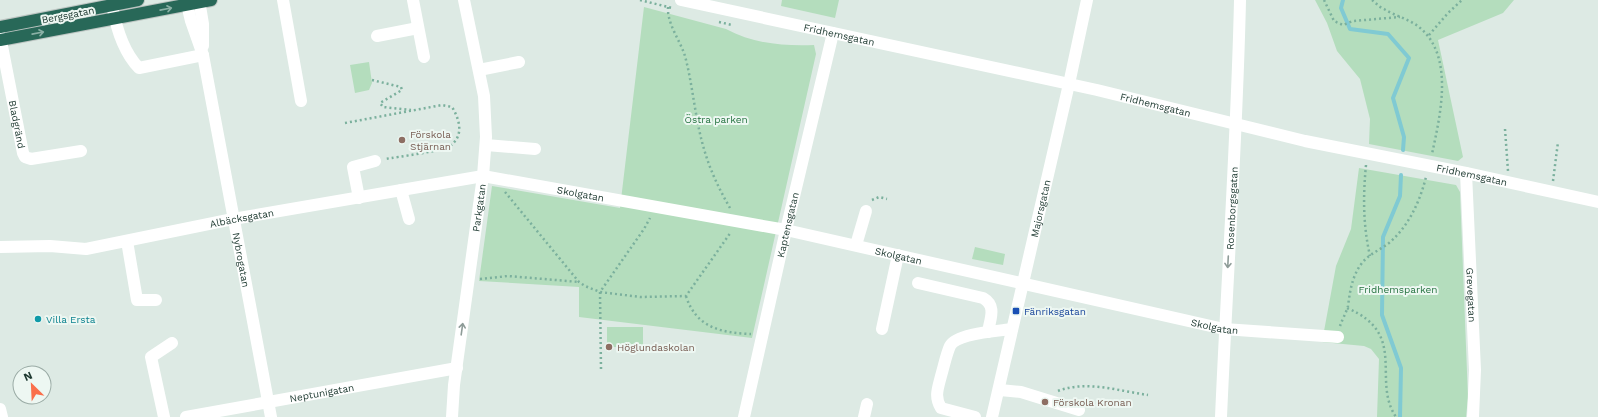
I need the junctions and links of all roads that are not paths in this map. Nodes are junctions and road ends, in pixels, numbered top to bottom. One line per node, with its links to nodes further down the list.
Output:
1 (138, 0): 11 (highway, Bergsgatan)
2 (283, 0): 23 (street)
3 (413, 0): 14 (street)
4 (464, 0): 21 (street, Parkgatan)
5 (681, 0): 10 (street, Fridhemsgatan)
6 (1086, 0): 22 (street, Majorsgatan)
7 (1240, 0): 24 (street, Rosenborgsgatan)
8 (204, 1): 9 (highway, Bergsgatan); 18 (street, Nybrogatan)
9 (187, 2): 12 (highway, Bergsgatan, one-way to 9); 18 (street, Nybrogatan)
10 (709, 3): 15 (street, Fridhemsgatan)
11 (112, 5): 12 (street); 13 (highway, Bergsgatan)
12 (114, 19): 17 (highway, Bergsgatan, one-way to 12); 18 (street)
13 (0, 27)
14 (418, 28): 16 (street); 19 (street)
15 (833, 33): 22 (street, Fridhemsgatan); 37 (street, Kaptensgatan)
16 (377, 36)
17 (0, 39): 27 (street, Bladgränd)
18 (203, 55): 35 (street, Nybrogatan)
19 (424, 57)
20 (519, 62): 21 (street)
21 (479, 70): 25 (street, Parkgatan)
22 (1069, 84): 24 (street, Fridhemsgatan); 43 (street, Majorsgatan)
23 (301, 101)
24 (1236, 125): 29 (street, Fridhemsgatan); 47 (street, Rosenborgsgatan, one-way to 47)
25 (486, 145): 26 (street); 30 (street, Parkgatan)
26 (535, 149)
27 (81, 150)
28 (375, 161): 32 (street)
29 (1466, 173): 33 (street, Fridhemsgatan); 68 (street, Grevegatan)
30 (483, 176): 31 (street, Albäcksgatan); 37 (street, Skolgatan); 51 (street, Parkgatan, one-way to 30)
31 (401, 190): 32 (street, Albäcksgatan); 36 (street)
32 (359, 198): 35 (street, Albäcksgatan)
33 (1598, 202)
34 (866, 211): 39 (street)
35 (233, 219): 38 (street, Albäcksgatan); 53 (street, Nybrogatan)
36 (409, 219)
37 (786, 230): 39 (street, Skolgatan); 63 (street, Kaptensgatan)
38 (127, 241): 40 (street, Albäcksgatan); 44 (street)
39 (856, 245): 41 (street, Skolgatan)
40 (0, 247)
41 (898, 255): 43 (street, Skolgatan); 45 (street)
42 (918, 283): 48 (street)
43 (1022, 284): 46 (street, Majorsgatan); 47 (street, Skolgatan)
44 (156, 300)
45 (882, 329)
46 (1012, 329): 48 (street); 52 (street, Majorsgatan)
47 (1224, 329): 49 (street, Skolgatan); 67 (street, Rosenborgsgatan)
48 (988, 332): 65 (street)
49 (1338, 337)
50 (172, 343): 59 (street)
51 (457, 368): 53 (street, Neptunigatan); 62 (street, Parkgatan)
52 (1000, 390): 56 (street); 66 (street, Majorsgatan)
53 (268, 401): 57 (street, Neptunigatan); 61 (street, Nybrogatan)
54 (867, 404): 64 (street)
55 (0, 408): 58 (street)
56 (1079, 410)
57 (247, 411): 60 (street, Neptunigatan)
58 (2, 417)
59 (164, 417)
60 (186, 417)
61 (271, 417)
62 (452, 417)
63 (744, 417)
64 (864, 417)
65 (974, 417)
66 (992, 417)
67 (1221, 417)
68 (1473, 417)

